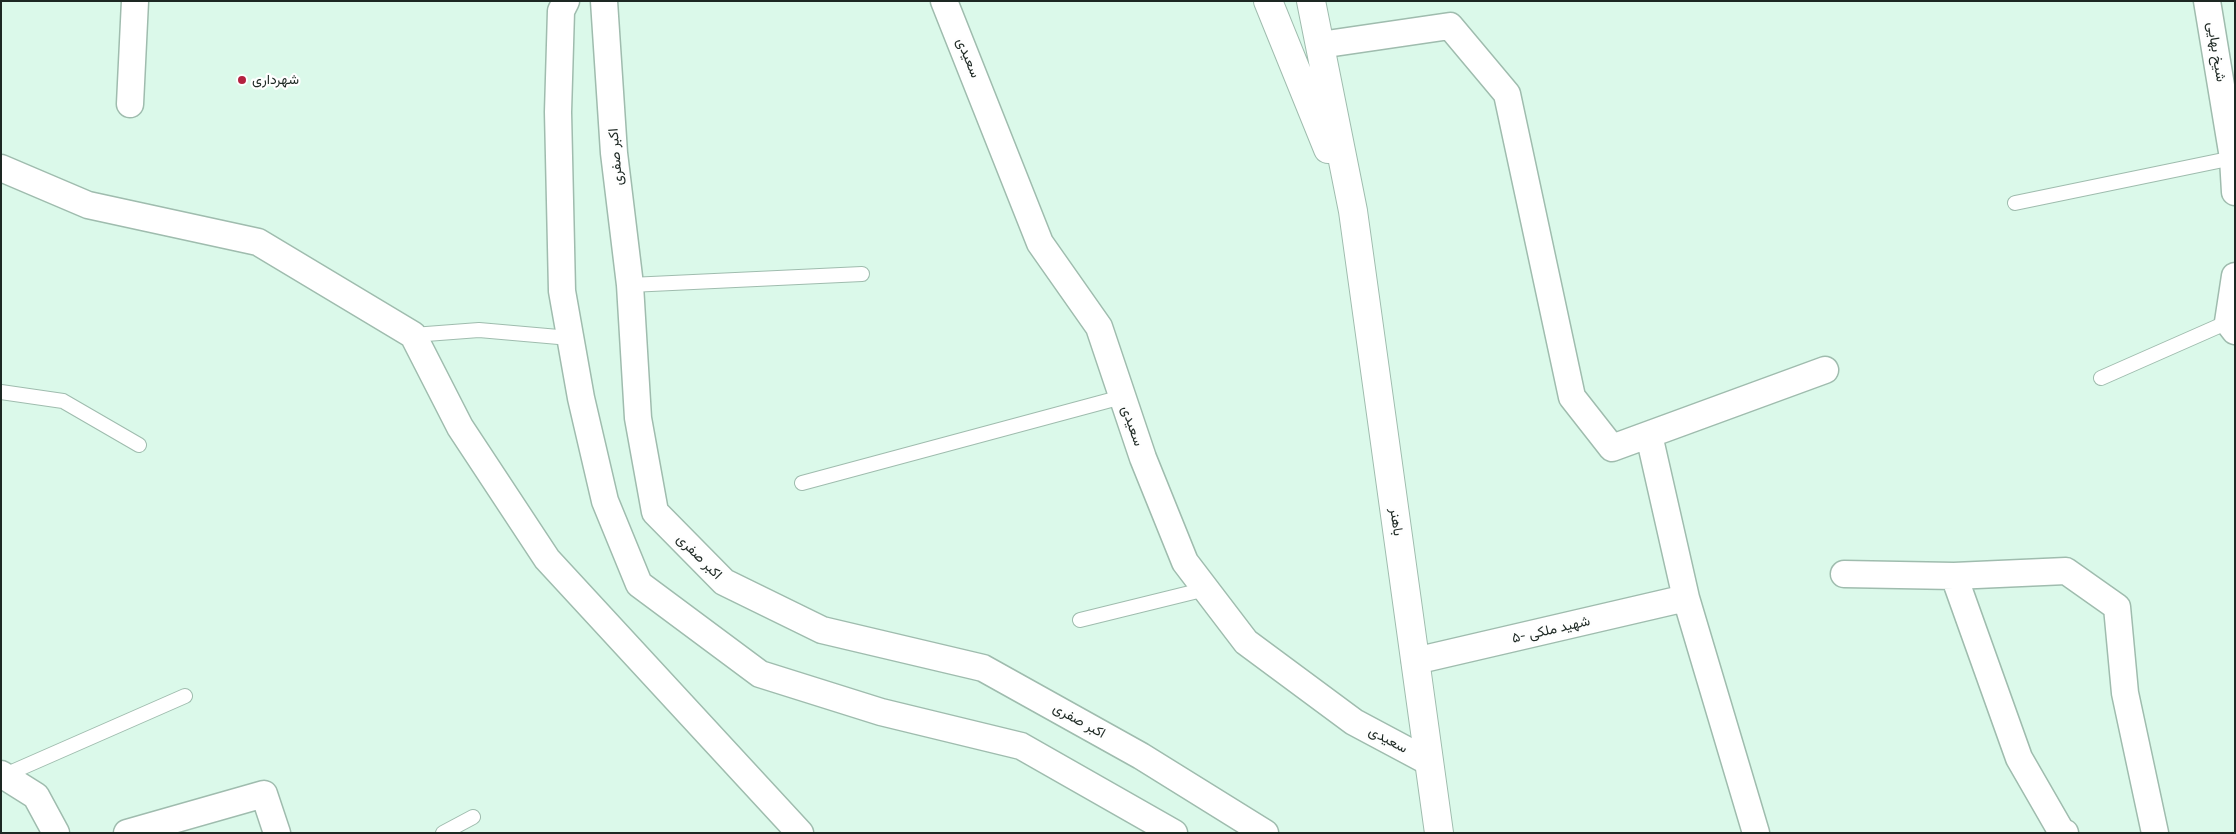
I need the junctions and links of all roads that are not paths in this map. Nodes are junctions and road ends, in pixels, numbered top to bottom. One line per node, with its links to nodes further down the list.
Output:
1 (135, 1): 9 (street)
2 (566, 1): 20 (street)
3 (604, 1): 17 (street, اکبر صفری)
4 (944, 1): 24 (street, سعیدی)
5 (1268, 1): 14 (street)
6 (1311, 1): 8 (street)
7 (2207, 1): 10 (street, شیخ بهایی)
8 (1320, 45): 14 (street); 25 (street)
9 (130, 104)
10 (2233, 158): 12 (street, شیخ بهایی); 13 (lane)
11 (1, 168): 19 (street)
12 (2235, 192)
13 (2015, 203)
14 (1353, 211): 33 (street, باهنر)
15 (862, 274): 17 (lane)
16 (2235, 276): 18 (street)
17 (630, 285): 44 (street, اکبر صفری)
18 (2232, 327): 22 (lane)
19 (412, 334): 20 (lane); 42 (street)
20 (570, 338): 43 (street)
21 (1825, 370): 25 (street)
22 (2101, 378)
23 (1, 392): 26 (lane)
24 (1122, 397): 27 (lane); 30 (street, سعیدی)
25 (1650, 435): 31 (street)
26 (140, 444)
27 (802, 483)
28 (1844, 574): 29 (street)
29 (1954, 576): 47 (street); 48 (street)
30 (1206, 589): 32 (lane); 35 (street, سعیدی)
31 (1686, 598): 33 (street, ۵- شهید ملکی); 46 (street)
32 (1080, 620)
33 (1415, 661): 35 (street, باهنر)
34 (185, 696): 36 (lane)
35 (1429, 762): 45 (street, باهنر)
36 (3, 774): 38 (street)
37 (473, 817): 41 (lane)
38 (56, 833)
39 (127, 833): 40 (street)
40 (277, 833)
41 (443, 833)
42 (800, 833)
43 (1174, 833)
44 (1265, 833)
45 (1439, 833)
46 (1756, 833)
47 (2065, 833)
48 (2155, 833)

